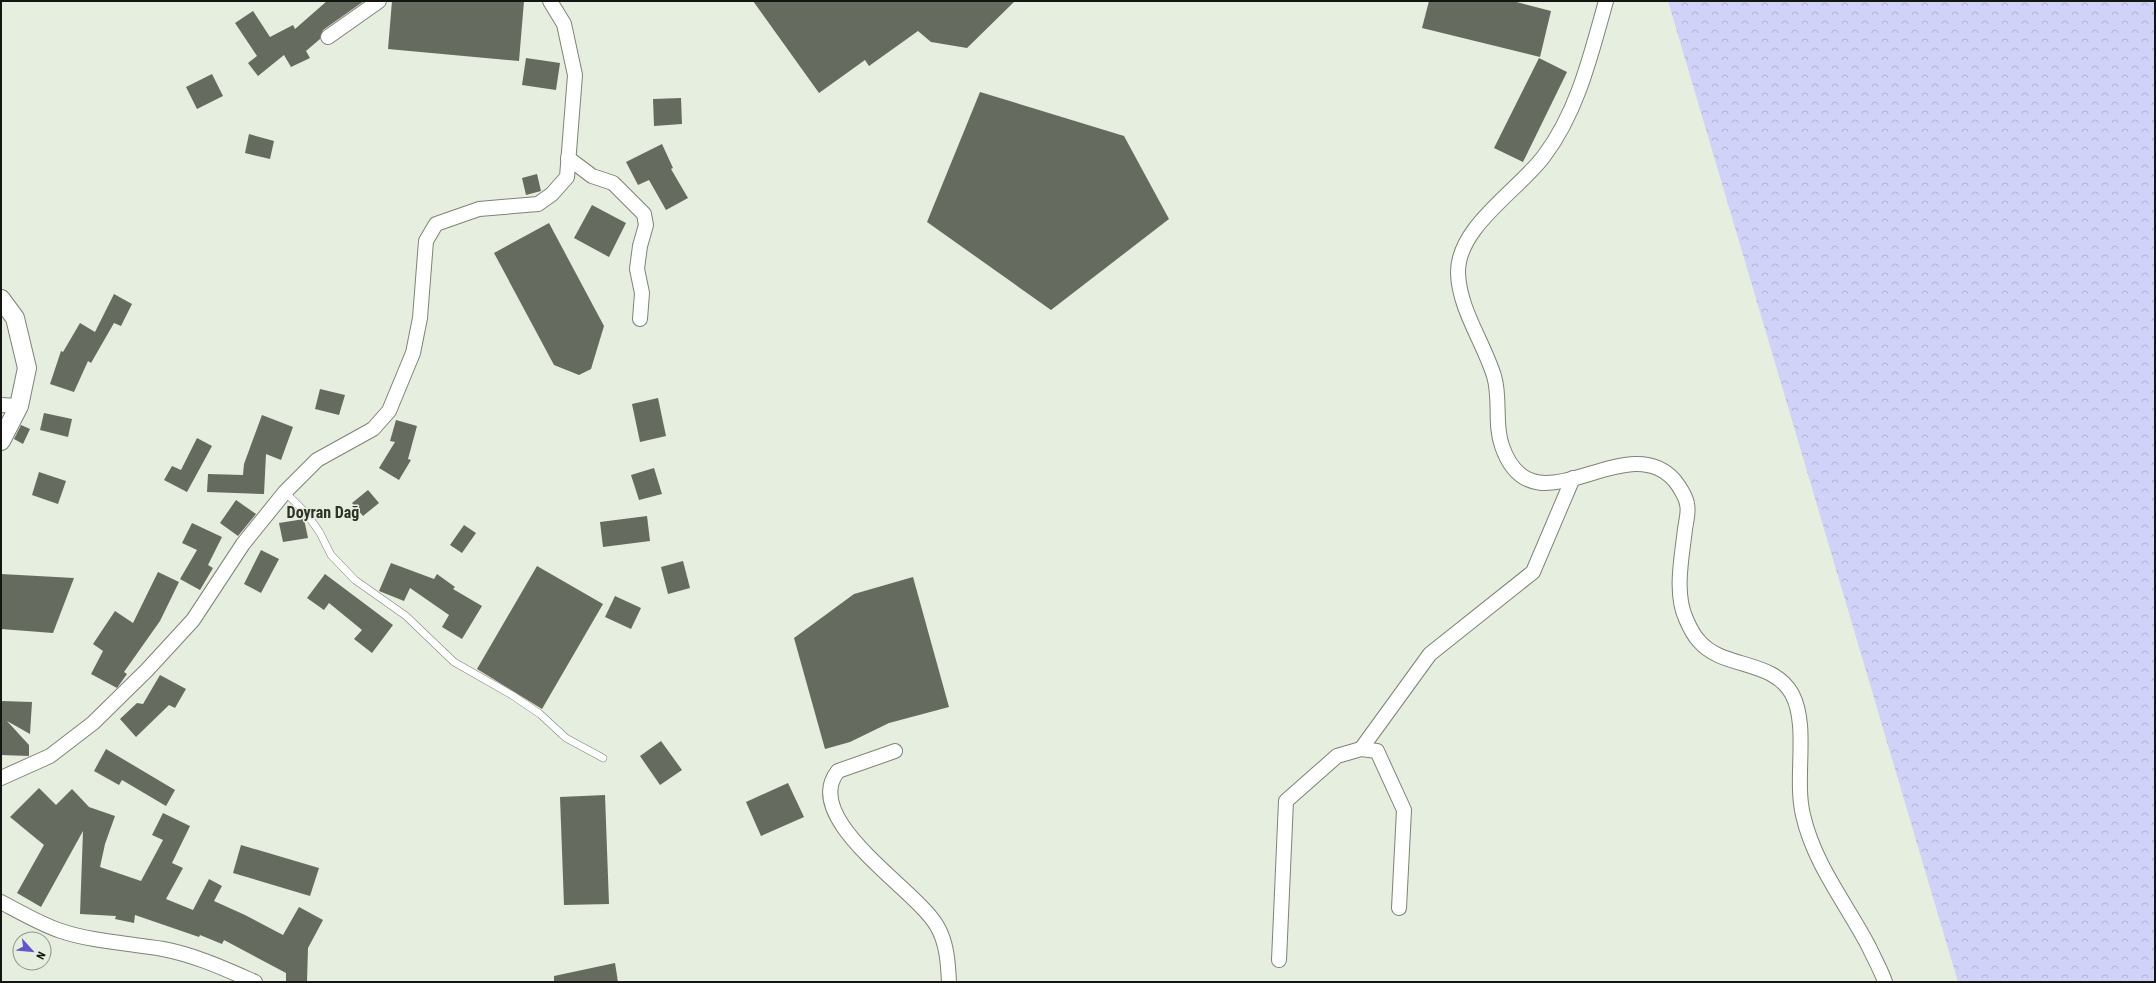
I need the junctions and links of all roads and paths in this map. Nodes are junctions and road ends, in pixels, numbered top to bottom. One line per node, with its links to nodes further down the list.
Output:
1 (379, 1): 4 (street)
2 (550, 1): 5 (street)
3 (1606, 1): 11 (street)
4 (328, 37)
5 (568, 158): 7 (street); 12 (street)
6 (1, 299): 9 (street)
7 (640, 319)
8 (1, 405): 9 (street)
9 (19, 406): 10 (street)
10 (1, 441)
11 (1573, 478): 13 (street); 22 (street)
12 (285, 492): 15 (lane); 16 (street)
13 (1361, 749): 18 (street); 19 (street)
14 (895, 751): 21 (street)
15 (603, 758)
16 (1, 778)
17 (1, 902): 20 (street)
18 (1400, 908)
19 (1279, 960)
20 (255, 982)
21 (950, 982)
22 (1885, 982)

